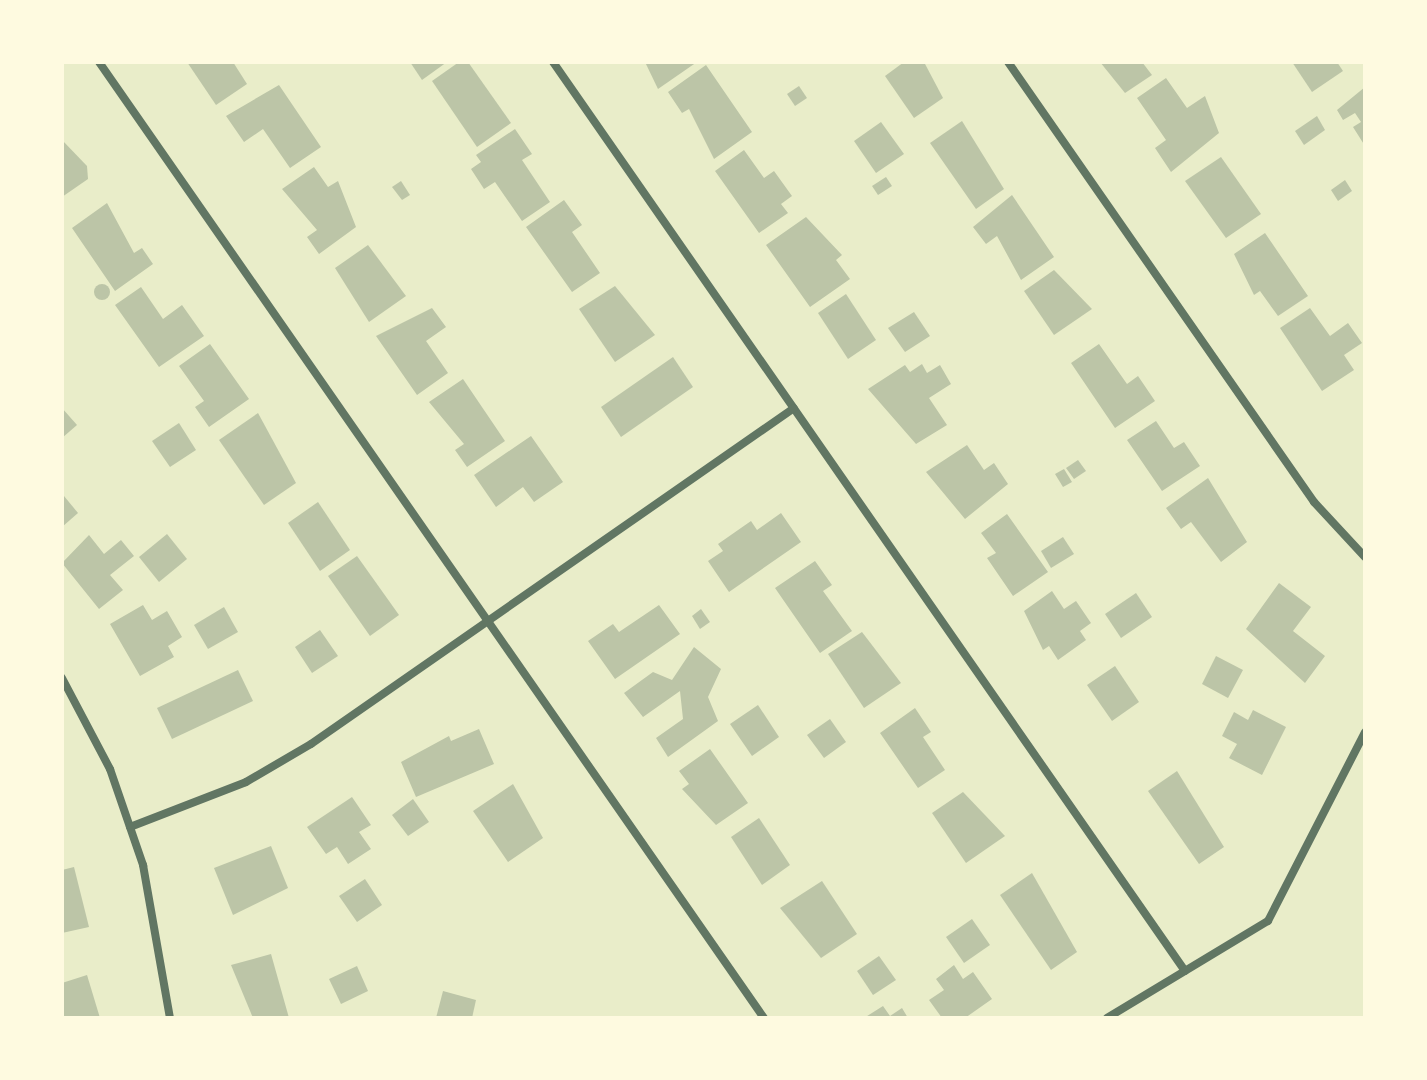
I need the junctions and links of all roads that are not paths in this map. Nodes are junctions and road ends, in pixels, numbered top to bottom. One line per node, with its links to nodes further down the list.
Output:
1 (99, 62): 6 (street)
2 (553, 62): 4 (street)
3 (1008, 62): 5 (street)
4 (794, 408): 6 (street); 10 (street)
5 (1365, 557)
6 (487, 622): 9 (street); 12 (street)
7 (62, 678): 9 (street)
8 (1365, 732): 10 (street)
9 (130, 827): 11 (street)
10 (1185, 971): 13 (street)
11 (170, 1018)
12 (764, 1018)
13 (1107, 1018)

